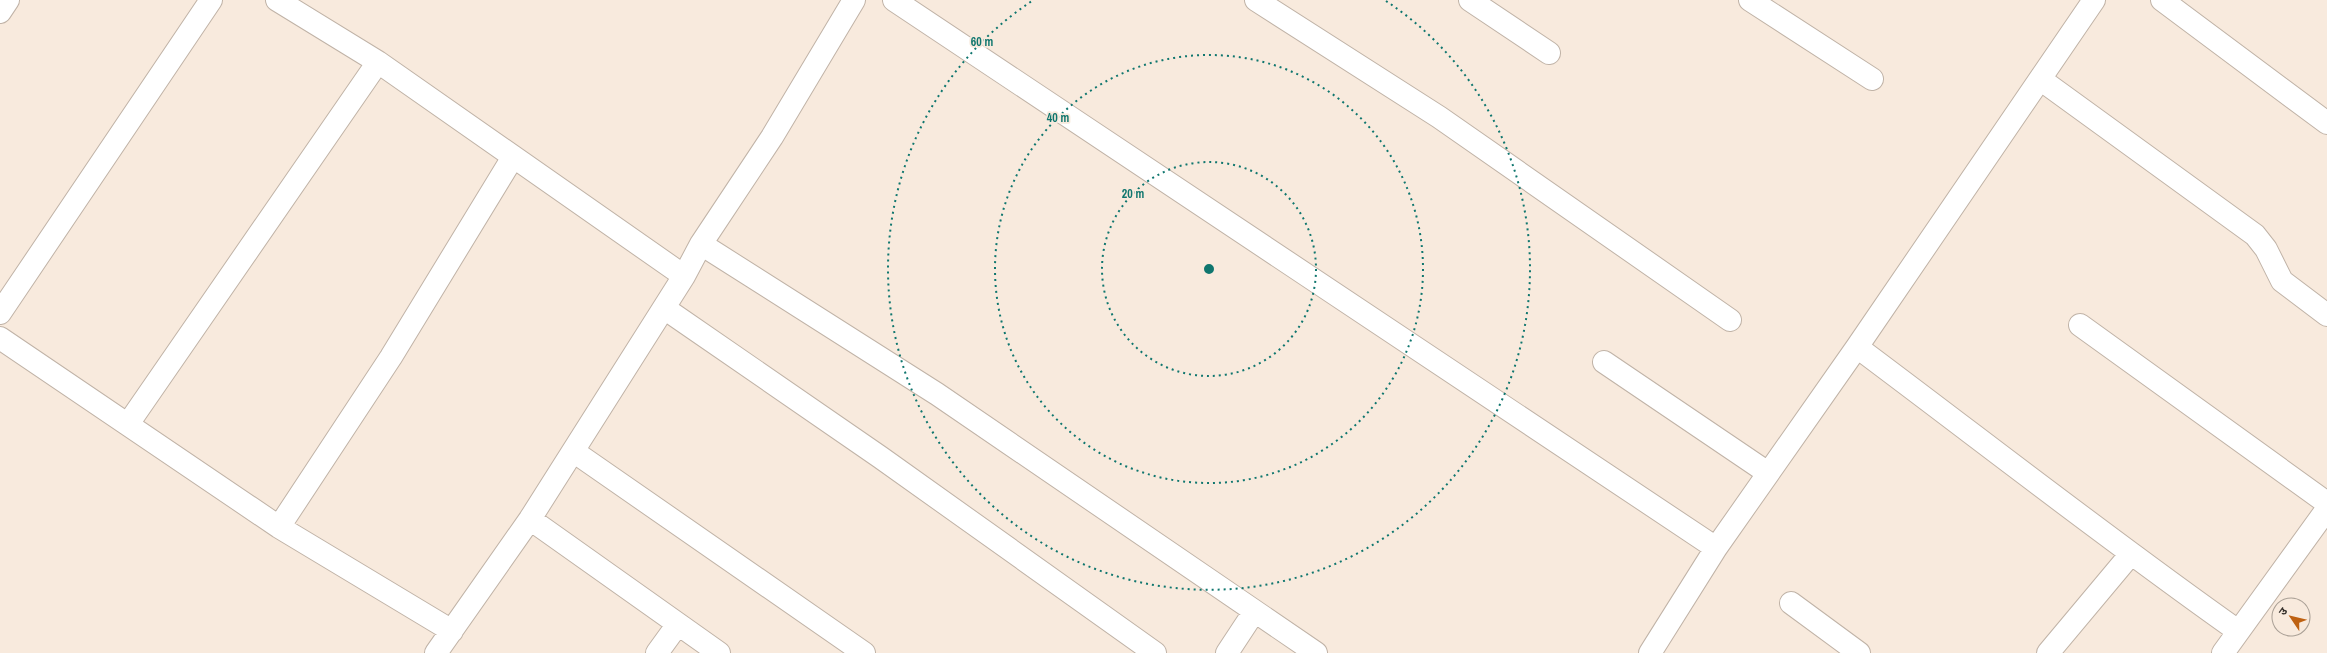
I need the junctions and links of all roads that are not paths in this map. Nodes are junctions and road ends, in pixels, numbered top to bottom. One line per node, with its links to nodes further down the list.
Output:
1 (8, 0): 11 (street)
2 (211, 0): 21 (street)
3 (277, 0): 13 (street)
4 (894, 0): 35 (street)
5 (1256, 0): 23 (street)
6 (1470, 0): 12 (street)
7 (1750, 0): 14 (street)
8 (2094, 0): 15 (street)
9 (2162, 0): 16 (street)
10 (845, 3): 18 (street)
11 (0, 12)
12 (1549, 53)
13 (378, 62): 17 (street); 28 (street)
14 (1872, 78)
15 (2040, 79): 22 (street); 26 (street)
16 (2327, 123)
17 (514, 157): 19 (street); 34 (street)
18 (701, 244): 19 (street); 38 (street)
19 (684, 276): 20 (street)
20 (664, 308): 29 (street); 47 (street)
21 (0, 313)
22 (2327, 315)
23 (1730, 320)
24 (2080, 325): 31 (street)
25 (0, 338): 28 (street)
26 (1857, 347): 30 (street); 36 (street)
27 (1604, 362): 30 (street)
28 (128, 424): 34 (street)
29 (573, 451): 33 (street); 46 (street)
30 (1768, 473): 35 (street)
31 (2327, 503)
32 (2327, 509): 41 (street)
33 (530, 520): 39 (street); 40 (street)
34 (279, 527): 40 (street)
35 (1716, 548): 50 (street)
36 (2130, 555): 41 (street); 42 (street)
37 (1791, 603): 51 (street)
38 (1254, 612): 48 (street); 49 (street)
39 (678, 624): 44 (street); 45 (street)
40 (452, 631): 43 (street)
41 (2238, 631): 52 (street)
42 (2050, 652)
43 (436, 653)
44 (657, 653)
45 (719, 653)
46 (864, 653)
47 (1155, 653)
48 (1227, 653)
49 (1316, 653)
50 (1650, 653)
51 (1859, 653)
52 (2223, 653)

